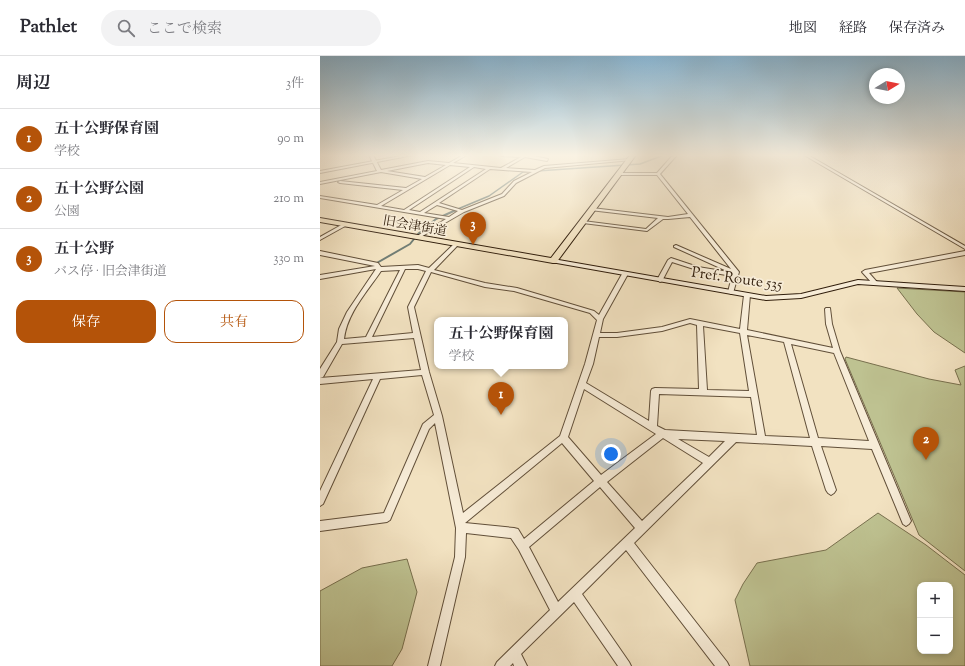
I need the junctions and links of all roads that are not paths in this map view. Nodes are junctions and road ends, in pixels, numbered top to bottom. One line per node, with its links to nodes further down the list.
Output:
1 (355, 183): 9 (street)
2 (416, 183): 9 (street)
3 (447, 183): 14 (street)
4 (466, 183): 11 (street)
5 (514, 183): 15 (street)
6 (612, 183): 13 (main road)
7 (665, 183): 17 (street)
8 (855, 183): 27 (street)
9 (407, 189): 12 (street)
10 (320, 197): 12 (street)
11 (436, 203): 15 (street); 16 (street)
12 (378, 206): 14 (street)
13 (592, 209): 18 (street); 21 (main road)
14 (406, 210): 16 (street)
15 (462, 211): 19 (street)
16 (421, 213): 19 (street)
17 (690, 215): 18 (street); 35 (street)
18 (662, 217): 21 (street)
19 (448, 218): 23 (street)
20 (320, 220): 22 (main road, 旧会津街道)
21 (583, 222): 30 (main road)
22 (345, 225): 23 (main road, 旧会津街道); 24 (street)
23 (419, 237): 25 (main road, 旧会津街道)
24 (320, 239)
25 (458, 244): 30 (main road, 旧会津街道); 33 (street)
26 (676, 246): 35 (street)
27 (965, 248)
28 (320, 253): 31 (street)
29 (965, 253): 38 (street)
30 (553, 261): 34 (main road, Pref. Route 535)
31 (379, 268): 32 (street); 36 (street); 49 (street)
32 (404, 268): 33 (street); 48 (street)
33 (429, 271): 43 (street); 46 (street)
34 (625, 274): 37 (main road, Pref. Route 535); 43 (street)
35 (736, 274): 37 (street); 40 (street)
36 (320, 277)
37 (660, 280): 40 (main road, Pref. Route 535)
38 (874, 282): 39 (main road, Pref. Route 535); 41 (main road, Pref. Route 535)
39 (965, 289)
40 (731, 292): 41 (main road, Pref. Route 535)
41 (747, 295): 45 (street)
42 (828, 309): 51 (street)
43 (600, 319): 47 (street)
44 (700, 324): 45 (street); 47 (street); 57 (street)
45 (743, 332): 50 (street); 58 (street)
46 (417, 335): 48 (street); 52 (street)
47 (597, 335): 56 (street)
48 (368, 340): 49 (street)
49 (340, 342): 53 (street)
50 (787, 342): 51 (street); 65 (street)
51 (837, 351): 66 (street)
52 (425, 372): 54 (street); 59 (street)
53 (320, 376)
54 (378, 376): 55 (street); 70 (street)
55 (320, 382)
56 (582, 384): 60 (street); 62 (street)
57 (703, 392): 58 (street); 60 (street)
58 (754, 394): 64 (street)
59 (438, 416): 72 (street); 73 (street)
60 (653, 428): 61 (street)
61 (662, 434): 63 (street); 67 (street); 68 (street)
62 (563, 438): 68 (street); 72 (street)
63 (734, 438): 64 (street); 67 (street)
64 (762, 440): 65 (street)
65 (815, 442): 66 (street); 69 (street)
66 (875, 445): 71 (street)
67 (709, 462): 74 (street)
68 (600, 481): 74 (street); 76 (street)
69 (831, 490)
70 (320, 501)
71 (906, 520)
72 (461, 524): 76 (street); 81 (street)
73 (320, 526)
74 (642, 528): 75 (street)
75 (627, 543): 77 (street); 84 (street)
76 (523, 546): 78 (street)
77 (575, 593): 78 (street); 80 (street)
78 (557, 611): 79 (street)
79 (514, 653): 82 (street); 83 (street)
80 (621, 664)
81 (434, 666)
82 (501, 666)
83 (521, 666)
84 (723, 666)

